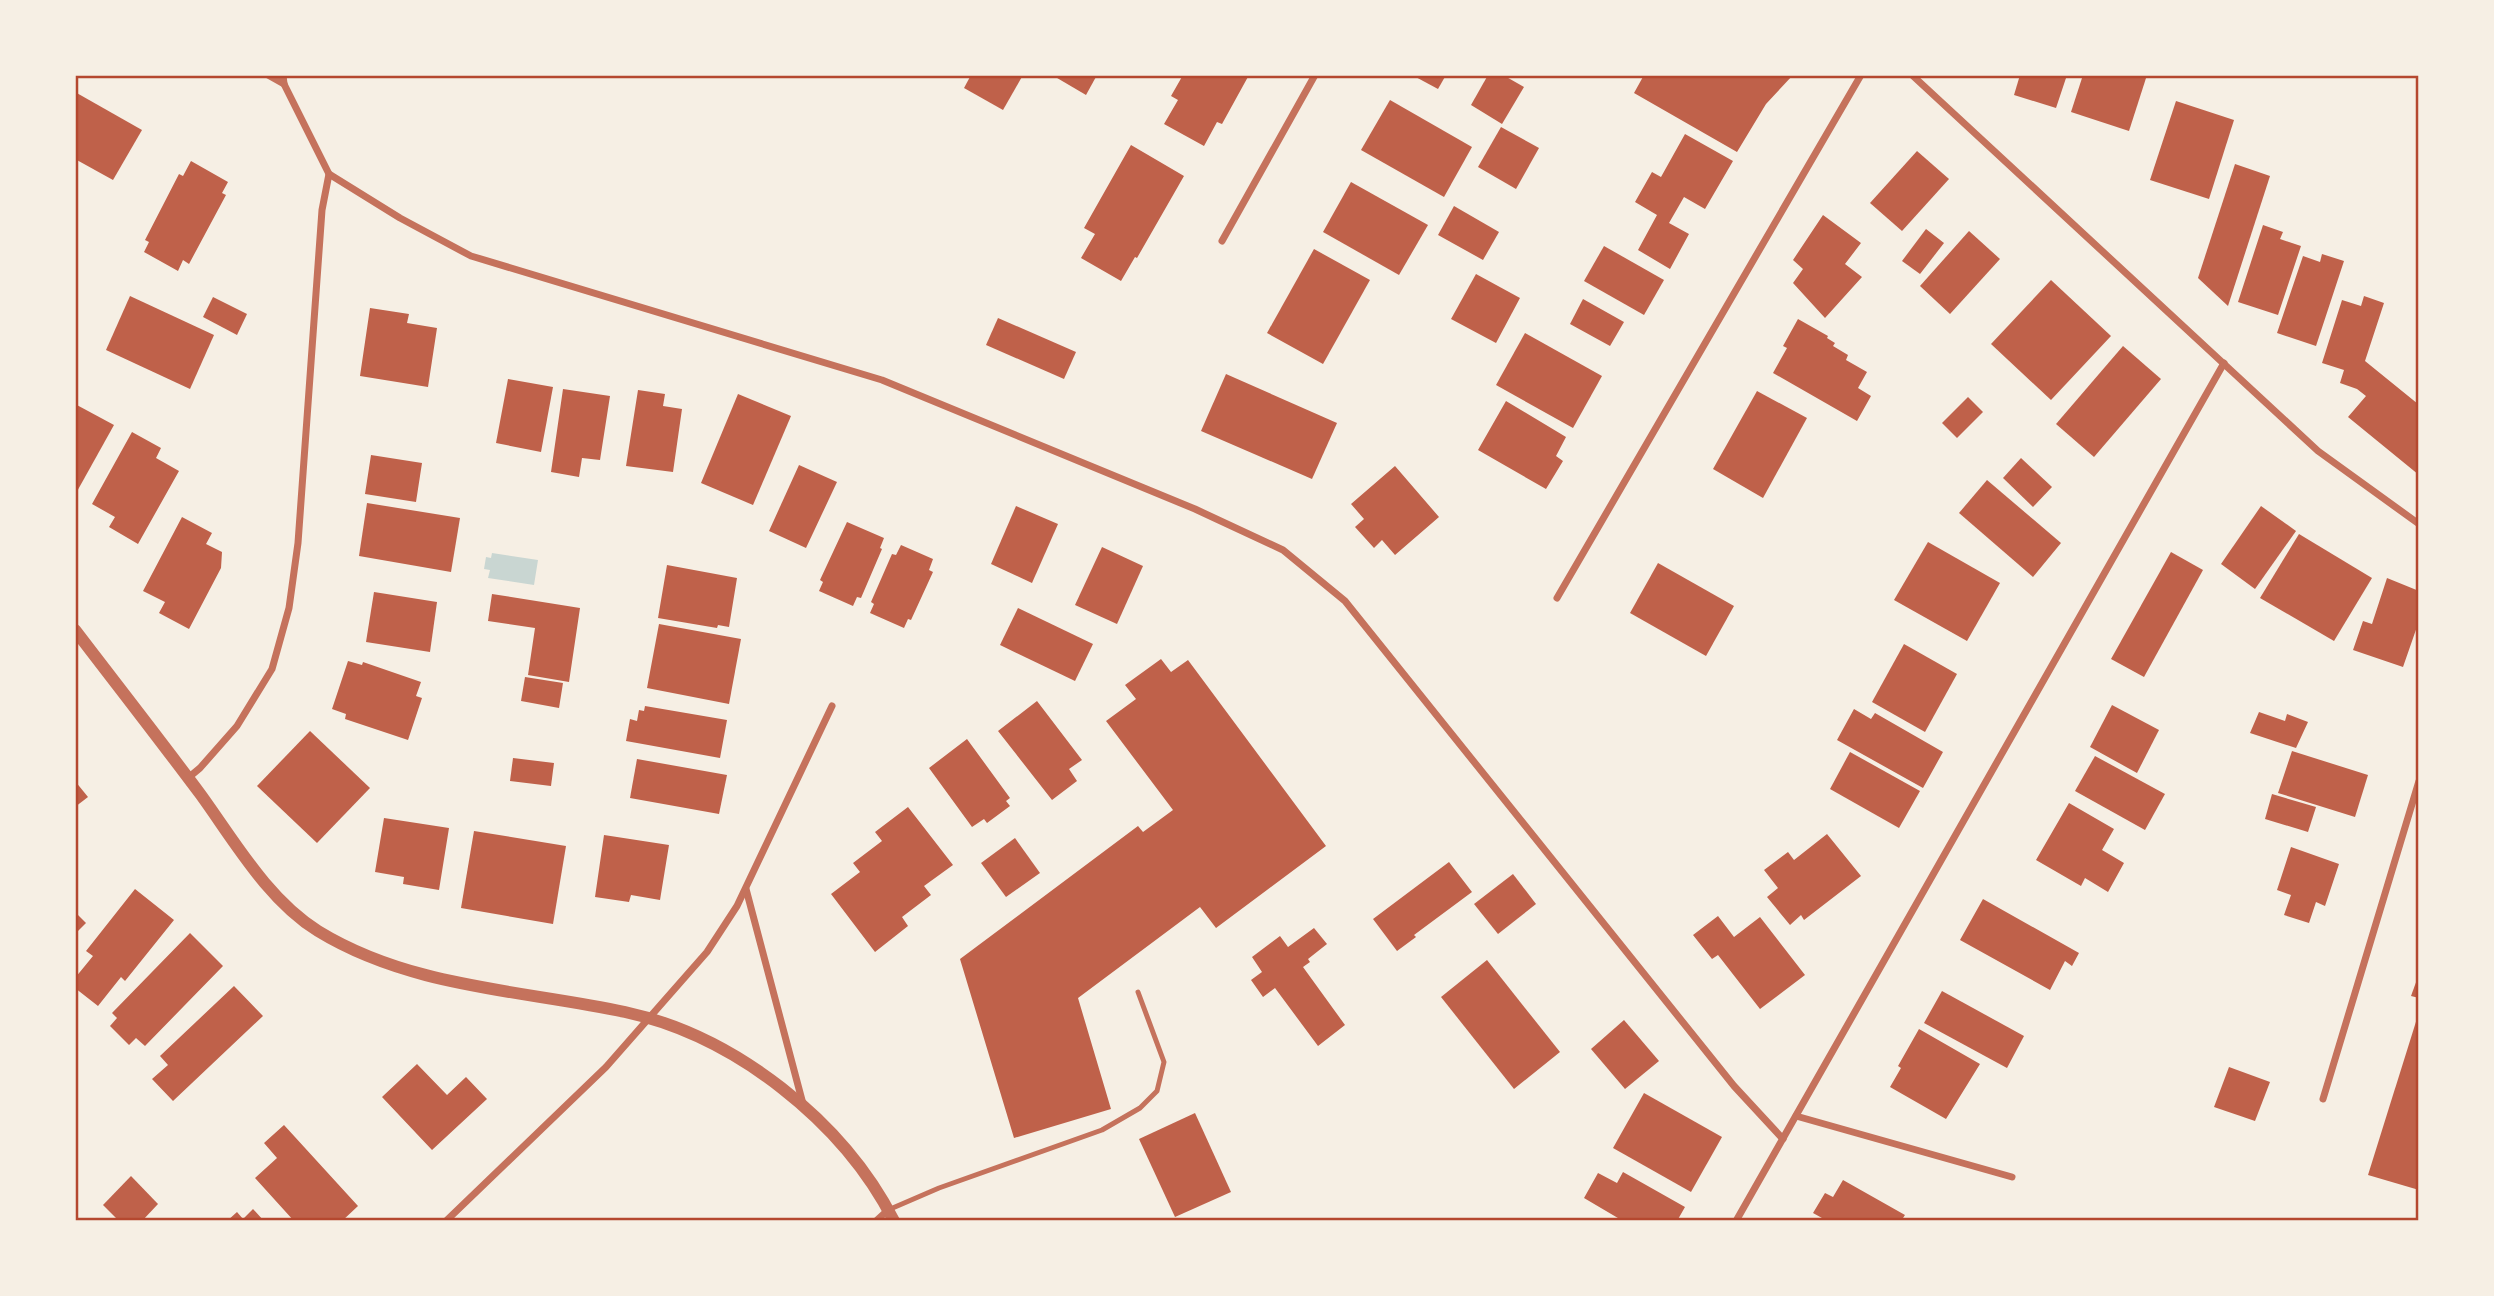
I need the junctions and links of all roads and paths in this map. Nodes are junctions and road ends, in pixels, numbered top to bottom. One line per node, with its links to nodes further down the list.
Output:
1 (268, 75): 5 (street)
2 (1315, 75): 7 (street)
3 (1861, 75): 10 (street)
4 (1912, 75): 8 (street)
5 (283, 80): 6 (street)
6 (329, 174): 13 (street); 21 (street)
7 (1222, 242)
8 (2224, 363): 9 (street); 20 (street)
9 (2419, 524)
10 (1557, 598)
11 (75, 630): 13 (street)
12 (832, 706): 15 (street)
13 (188, 778): 17 (street)
14 (2419, 781): 18 (street)
15 (746, 888): 17 (street); 19 (street)
16 (1138, 992): 23 (lane)
17 (648, 1018): 19 (street); 24 (street)
18 (2323, 1099)
19 (803, 1106): 23 (street)
20 (1796, 1116): 21 (street); 22 (street)
21 (1783, 1139): 26 (street)
22 (2012, 1177)
23 (891, 1215): 25 (street)
24 (446, 1221)
25 (876, 1221)
26 (1736, 1221)

